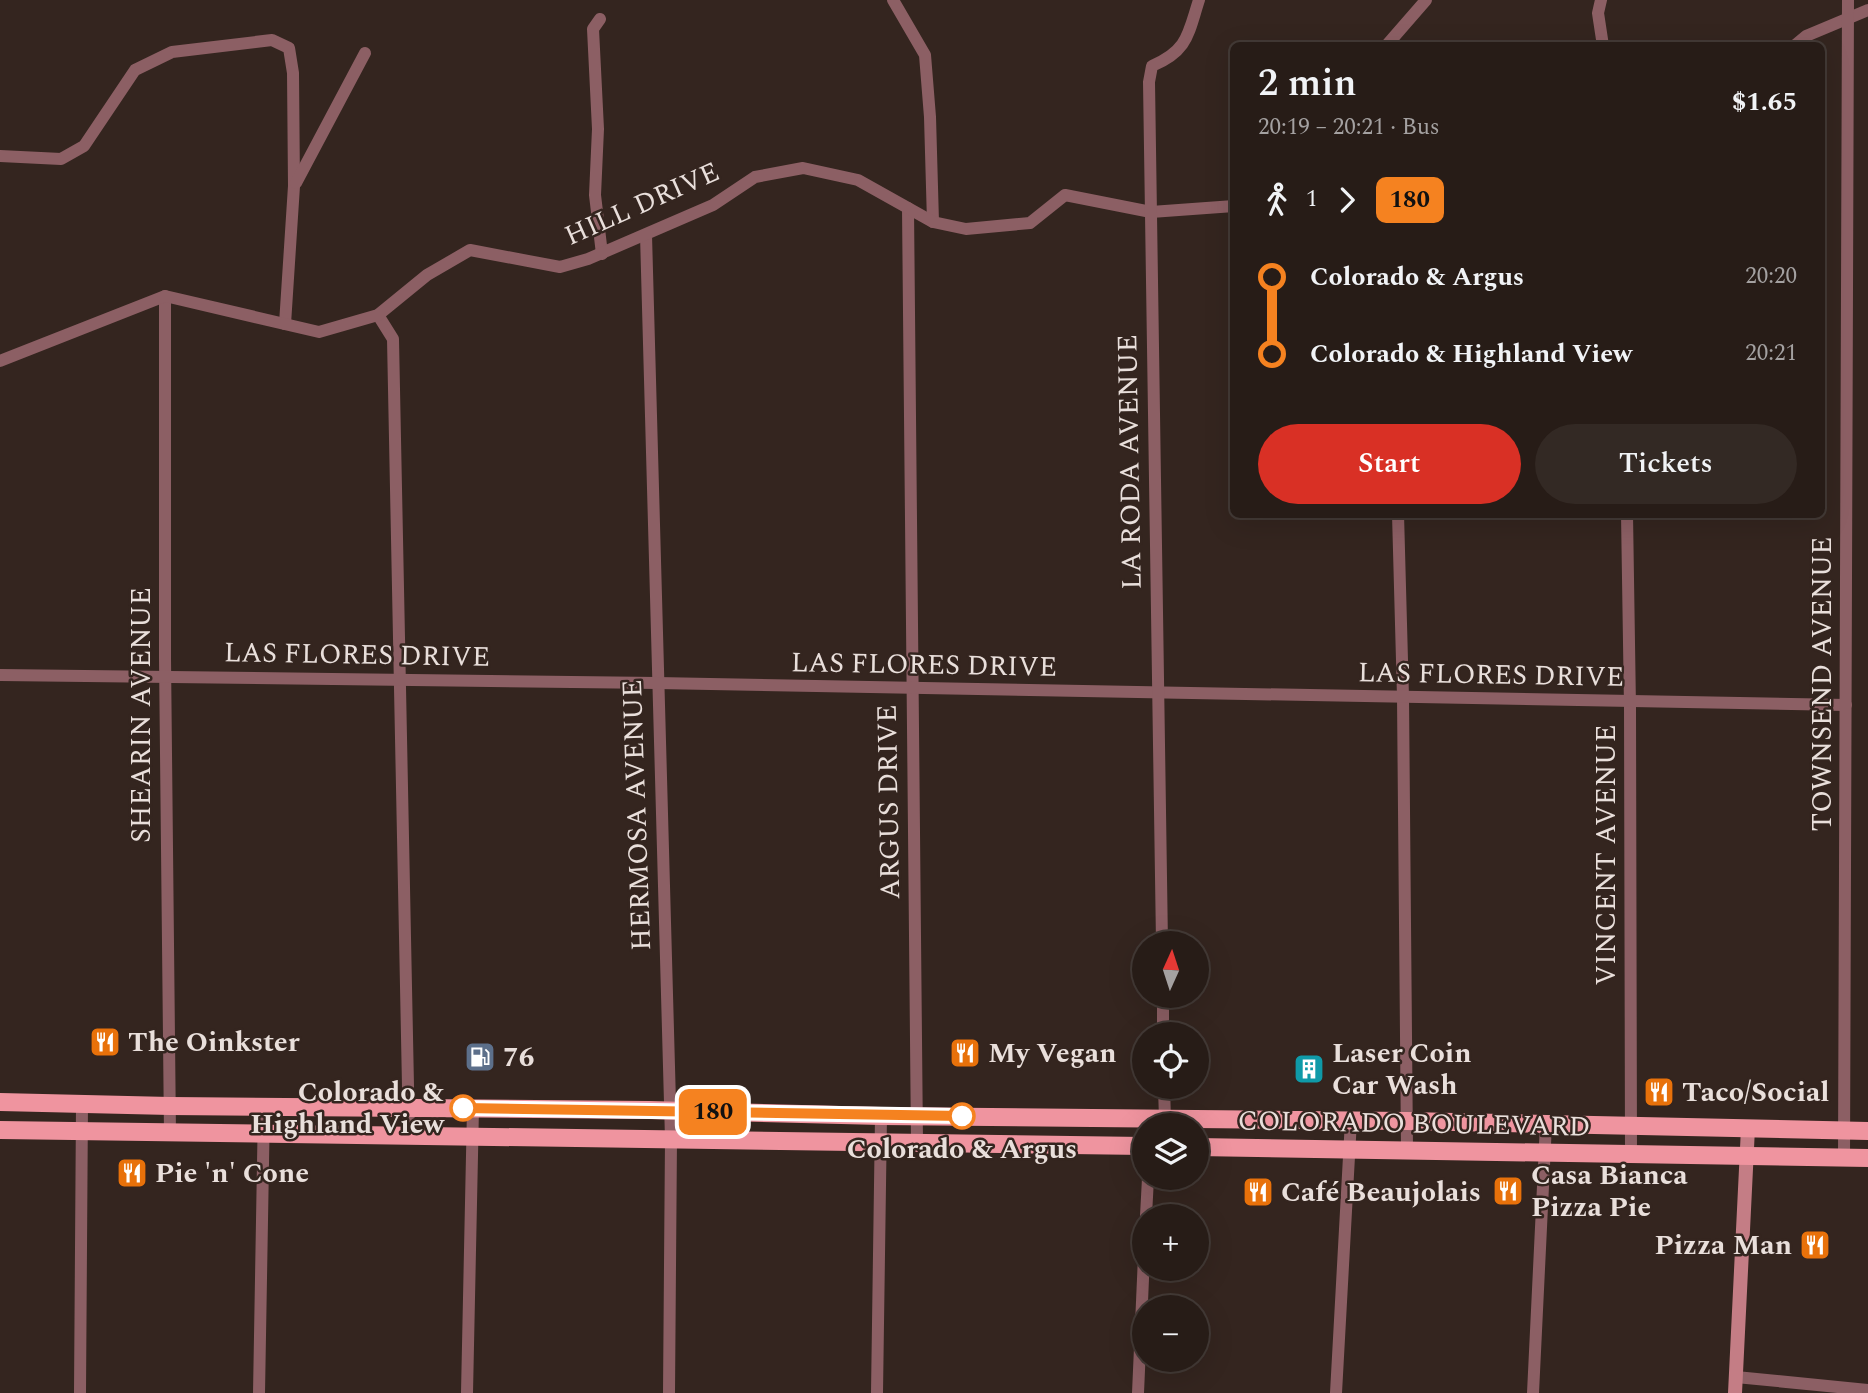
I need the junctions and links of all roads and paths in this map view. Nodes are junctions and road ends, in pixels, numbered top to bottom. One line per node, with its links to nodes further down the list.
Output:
1 (893, 0): 18 (street)
2 (1199, 0): 17 (street, LA RODA AVENUE)
3 (1426, 0): 9 (street)
4 (1601, 0): 10 (street)
5 (1848, 0): 7 (street, TOWNSEND AVENUE)
6 (1868, 10): 7 (street)
7 (1848, 18): 11 (street); 35 (street, TOWNSEND AVENUE)
8 (600, 19): 20 (street)
9 (1389, 42)
10 (1602, 42)
11 (1799, 42)
12 (365, 53): 14 (street)
13 (0, 156): 14 (street)
14 (294, 186): 23 (street)
15 (1230, 206): 17 (street, HILL DRIVE)
16 (908, 208): 18 (street, HILL DRIVE); 19 (street, HILL DRIVE); 31 (street, ARGUS DRIVE)
17 (1151, 212): 18 (street, HILL DRIVE); 32 (street, LA RODA AVENUE)
18 (933, 222)
19 (646, 235): 20 (street, HILL DRIVE); 30 (street, HERMOSA AVENUE)
20 (602, 254): 22 (street, HILL DRIVE)
21 (165, 296): 23 (street, HILL DRIVE); 24 (street); 28 (street, SHEARIN AVENUE)
22 (378, 315): 23 (street, HILL DRIVE); 29 (street)
23 (285, 324)
24 (0, 361)
25 (1398, 518): 33 (street)
26 (1627, 518): 34 (street, VINCENT AVENUE)
27 (0, 675): 28 (street, LAS FLORES DRIVE)
28 (165, 677): 29 (street, LAS FLORES DRIVE); 39 (street, SHEARIN AVENUE)
29 (400, 680): 30 (street, LAS FLORES DRIVE); 41 (street)
30 (657, 683): 31 (street, LAS FLORES DRIVE); 43 (street, HERMOSA AVENUE)
31 (913, 689): 32 (street, LAS FLORES DRIVE); 44 (street, ARGUS DRIVE)
32 (1157, 694): 33 (street, LAS FLORES DRIVE); 36 (street, LA RODA AVENUE)
33 (1403, 697): 34 (street, LAS FLORES DRIVE); 48 (street)
34 (1630, 702): 35 (street, LAS FLORES DRIVE); 51 (street, VINCENT AVENUE)
35 (1846, 705): 53 (street, TOWNSEND AVENUE)
36 (1162, 931)
37 (0, 1102): 38 (main road, COLORADO BOULEVARD)
38 (82, 1104): 39 (main road, COLORADO BOULEVARD); 56 (street)
39 (170, 1106): 40 (main road, COLORADO BOULEVARD); 58 (street, SHEARIN AVENUE)
40 (264, 1106): 41 (main road, COLORADO BOULEVARD); 57 (street)
41 (409, 1108): 42 (main road, COLORADO BOULEVARD); 59 (street)
42 (473, 1108): 43 (main road, COLORADO BOULEVARD); 60 (street)
43 (670, 1111): 45 (main road, COLORADO BOULEVARD); 61 (street, HERMOSA AVENUE)
44 (917, 1115): 45 (main road, COLORADO BOULEVARD); 47 (main road, COLORADO BOULEVARD); 62 (street, ARGUS DRIVE)
45 (881, 1116): 63 (street)
46 (1351, 1120): 48 (main road, COLORADO BOULEVARD); 49 (main road, COLORADO BOULEVARD); 66 (street)
47 (1132, 1121)
48 (1407, 1121): 50 (main road, COLORADO BOULEVARD); 67 (street)
49 (1209, 1122)
50 (1546, 1124): 51 (main road, COLORADO BOULEVARD); 68 (street)
51 (1631, 1126): 52 (main road, COLORADO BOULEVARD); 69 (street, VINCENT AVENUE)
52 (1748, 1128): 53 (main road, COLORADO BOULEVARD); 70 (street)
53 (1844, 1129): 55 (main road, COLORADO BOULEVARD); 71 (street, TOWNSEND AVENUE)
54 (0, 1130): 56 (main road)
55 (1868, 1130)
56 (82, 1132): 58 (main road); 76 (street)
57 (263, 1133): 58 (main road); 59 (main road); 77 (street)
58 (170, 1134)
59 (409, 1136): 60 (main road)
60 (472, 1137): 61 (main road); 78 (street)
61 (671, 1139): 63 (main road); 79 (street, HERMOSA AVENUE)
62 (917, 1143): 63 (main road); 64 (main road)
63 (881, 1144): 80 (street)
64 (1132, 1146)
65 (1209, 1147): 66 (main road, COLORADO BOULEVARD)
66 (1350, 1148): 67 (main road, COLORADO BOULEVARD); 82 (street)
67 (1406, 1149): 68 (main road, COLORADO BOULEVARD)
68 (1546, 1152): 69 (main road, COLORADO BOULEVARD); 83 (street)
69 (1631, 1153): 70 (main road, COLORADO BOULEVARD)
70 (1748, 1156): 71 (main road, COLORADO BOULEVARD); 74 (street)
71 (1844, 1157): 72 (main road, COLORADO BOULEVARD)
72 (1868, 1158)
73 (1143, 1281): 81 (street)
74 (1736, 1377): 75 (street); 84 (street)
75 (1868, 1390)
76 (79, 1393)
77 (259, 1393)
78 (467, 1393)
79 (669, 1393)
80 (877, 1393)
81 (1138, 1393)
82 (1336, 1393)
83 (1532, 1393)
84 (1735, 1393)

